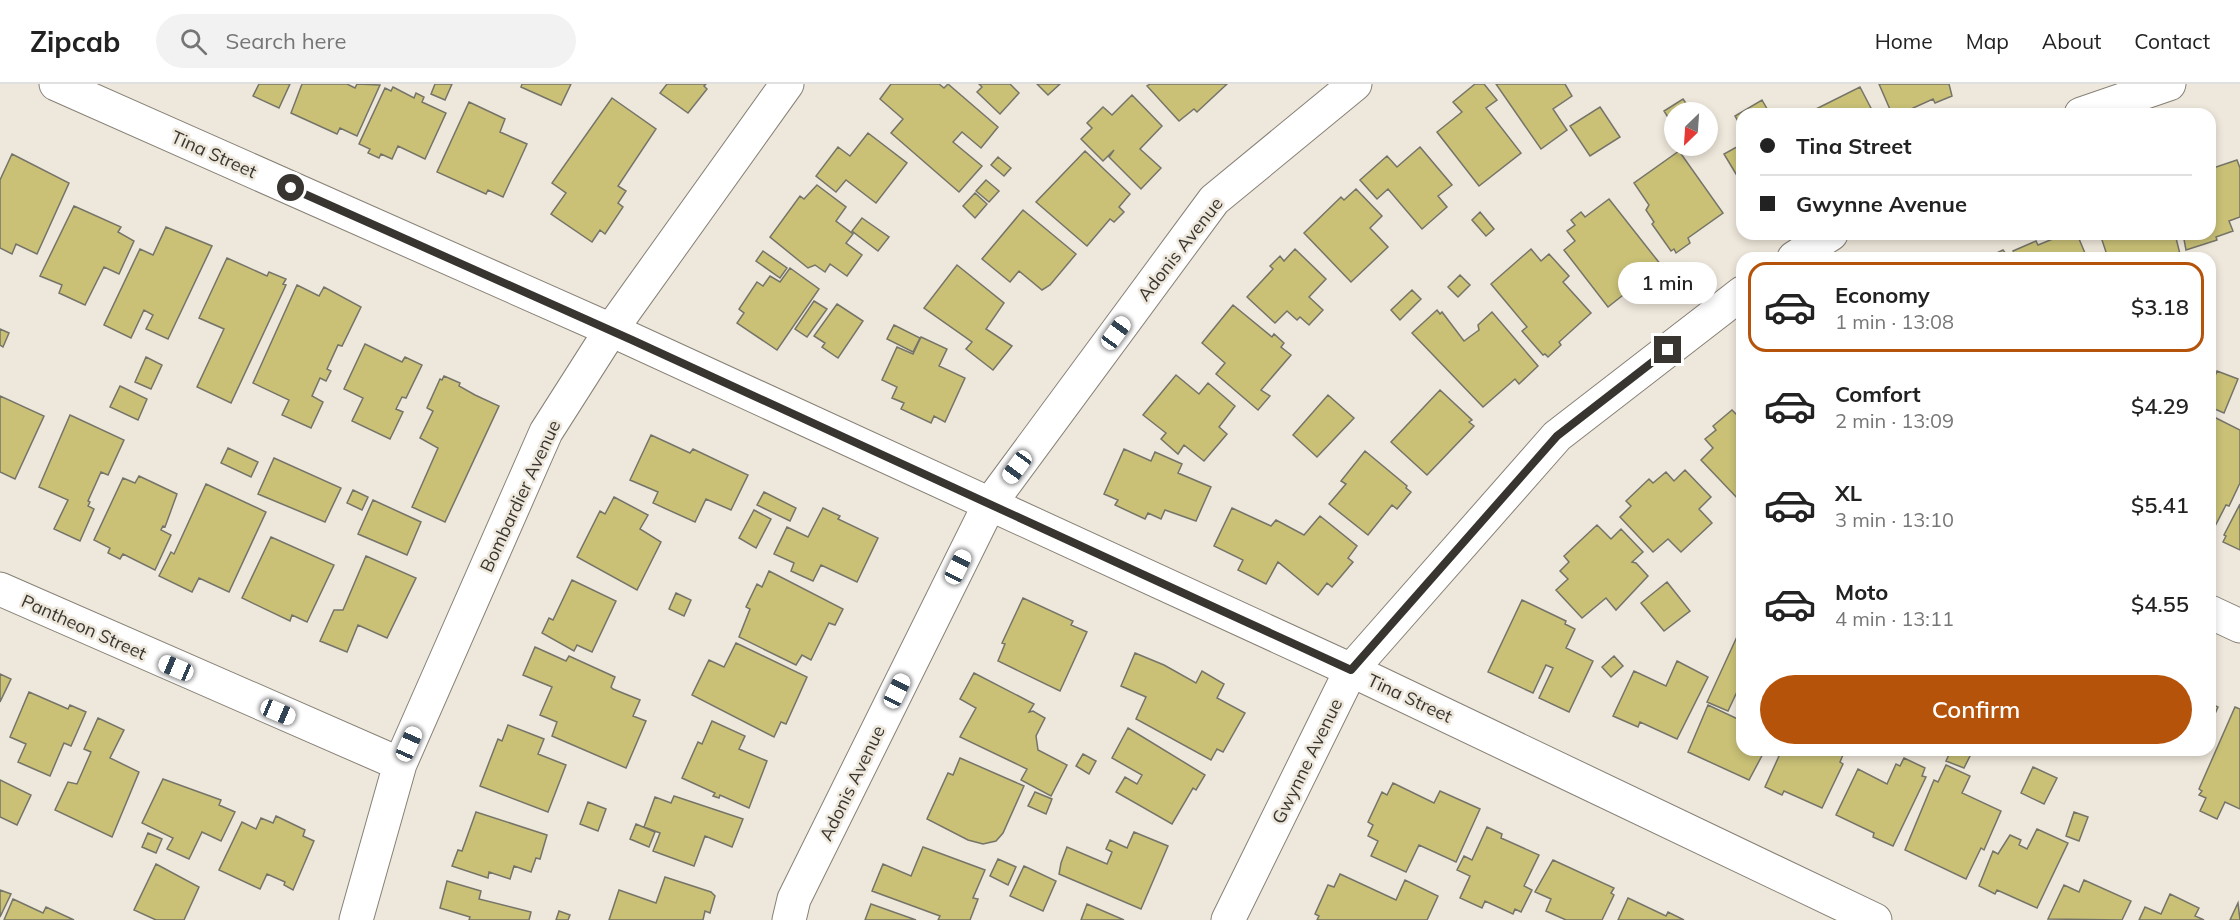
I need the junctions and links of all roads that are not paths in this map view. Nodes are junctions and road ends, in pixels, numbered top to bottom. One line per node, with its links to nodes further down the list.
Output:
1 (56, 84): 9 (street, Tina Street)
2 (787, 84): 9 (street, Bombardier Avenue)
3 (1354, 84): 10 (street, Adonis Avenue)
4 (2169, 84): 5 (street)
5 (2099, 108)
6 (1822, 240): 7 (street)
7 (1803, 252)
8 (1736, 298): 14 (street, Gwynne Avenue)
9 (611, 330): 10 (street, Tina Street); 15 (street, Bombardier Avenue)
10 (989, 505): 14 (street, Tina Street); 17 (street, Adonis Avenue)
11 (0, 589): 15 (street, Pantheon Street)
12 (2216, 615): 13 (street)
13 (2240, 626)
14 (1351, 670): 18 (street, Gwynne Avenue); 19 (street, Tina Street)
15 (400, 764): 16 (street, Bombardier Avenue)
16 (356, 920)
17 (789, 920)
18 (1228, 920)
19 (1875, 920)

